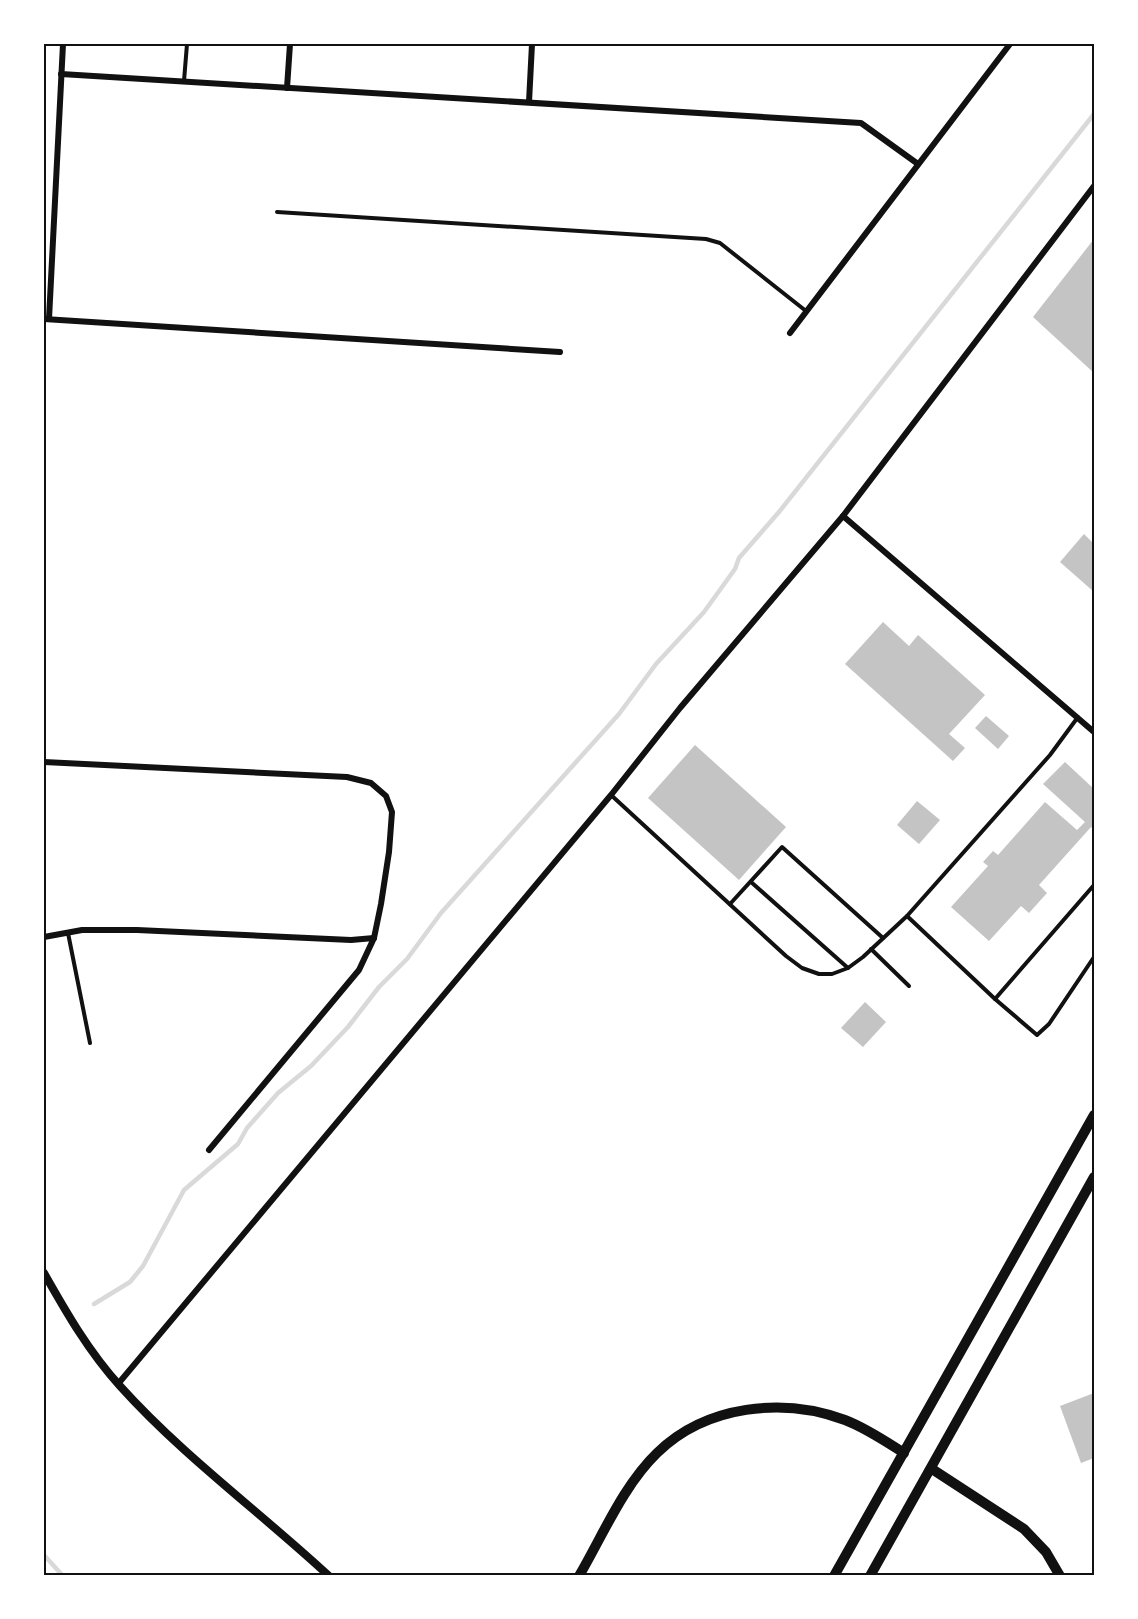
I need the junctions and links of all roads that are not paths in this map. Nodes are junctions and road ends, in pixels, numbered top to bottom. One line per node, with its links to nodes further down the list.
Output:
1 (63, 44): 6 (street)
2 (187, 44): 7 (lane)
3 (290, 44): 8 (street)
4 (532, 44): 9 (street)
5 (1010, 44): 10 (street)
6 (62, 74): 7 (street); 14 (street)
7 (184, 81): 8 (street)
8 (288, 88): 9 (street)
9 (529, 102): 10 (street)
10 (918, 164): 13 (street)
11 (1095, 186): 17 (street)
12 (277, 212): 13 (lane)
13 (806, 311): 15 (street)
14 (46, 319): 16 (street)
15 (790, 333)
16 (560, 352)
17 (843, 516): 18 (street); 21 (street)
18 (1078, 717): 19 (street); 25 (lane)
19 (1095, 732)
20 (44, 762): 28 (street)
21 (611, 795): 24 (lane); 40 (street)
22 (751, 882): 24 (lane); 29 (lane); 32 (lane)
23 (1095, 885): 34 (lane)
24 (730, 904): 32 (lane)
25 (907, 915): 29 (lane); 34 (lane)
26 (68, 933): 27 (street); 28 (street); 35 (lane)
27 (44, 937)
28 (374, 938): 37 (street)
29 (883, 938): 30 (lane)
30 (871, 949): 32 (lane); 33 (lane)
31 (1095, 957): 34 (lane)
32 (848, 968)
33 (909, 986)
34 (995, 999)
35 (90, 1043)
36 (1095, 1115): 41 (main road)
37 (209, 1150)
38 (1095, 1178): 42 (main road)
39 (44, 1273): 40 (street)
40 (118, 1384): 43 (street)
41 (904, 1453): 44 (main road); 45 (main road)
42 (932, 1469): 46 (main road); 47 (main road)
43 (329, 1575)
44 (579, 1575)
45 (834, 1575)
46 (870, 1575)
47 (1060, 1575)

